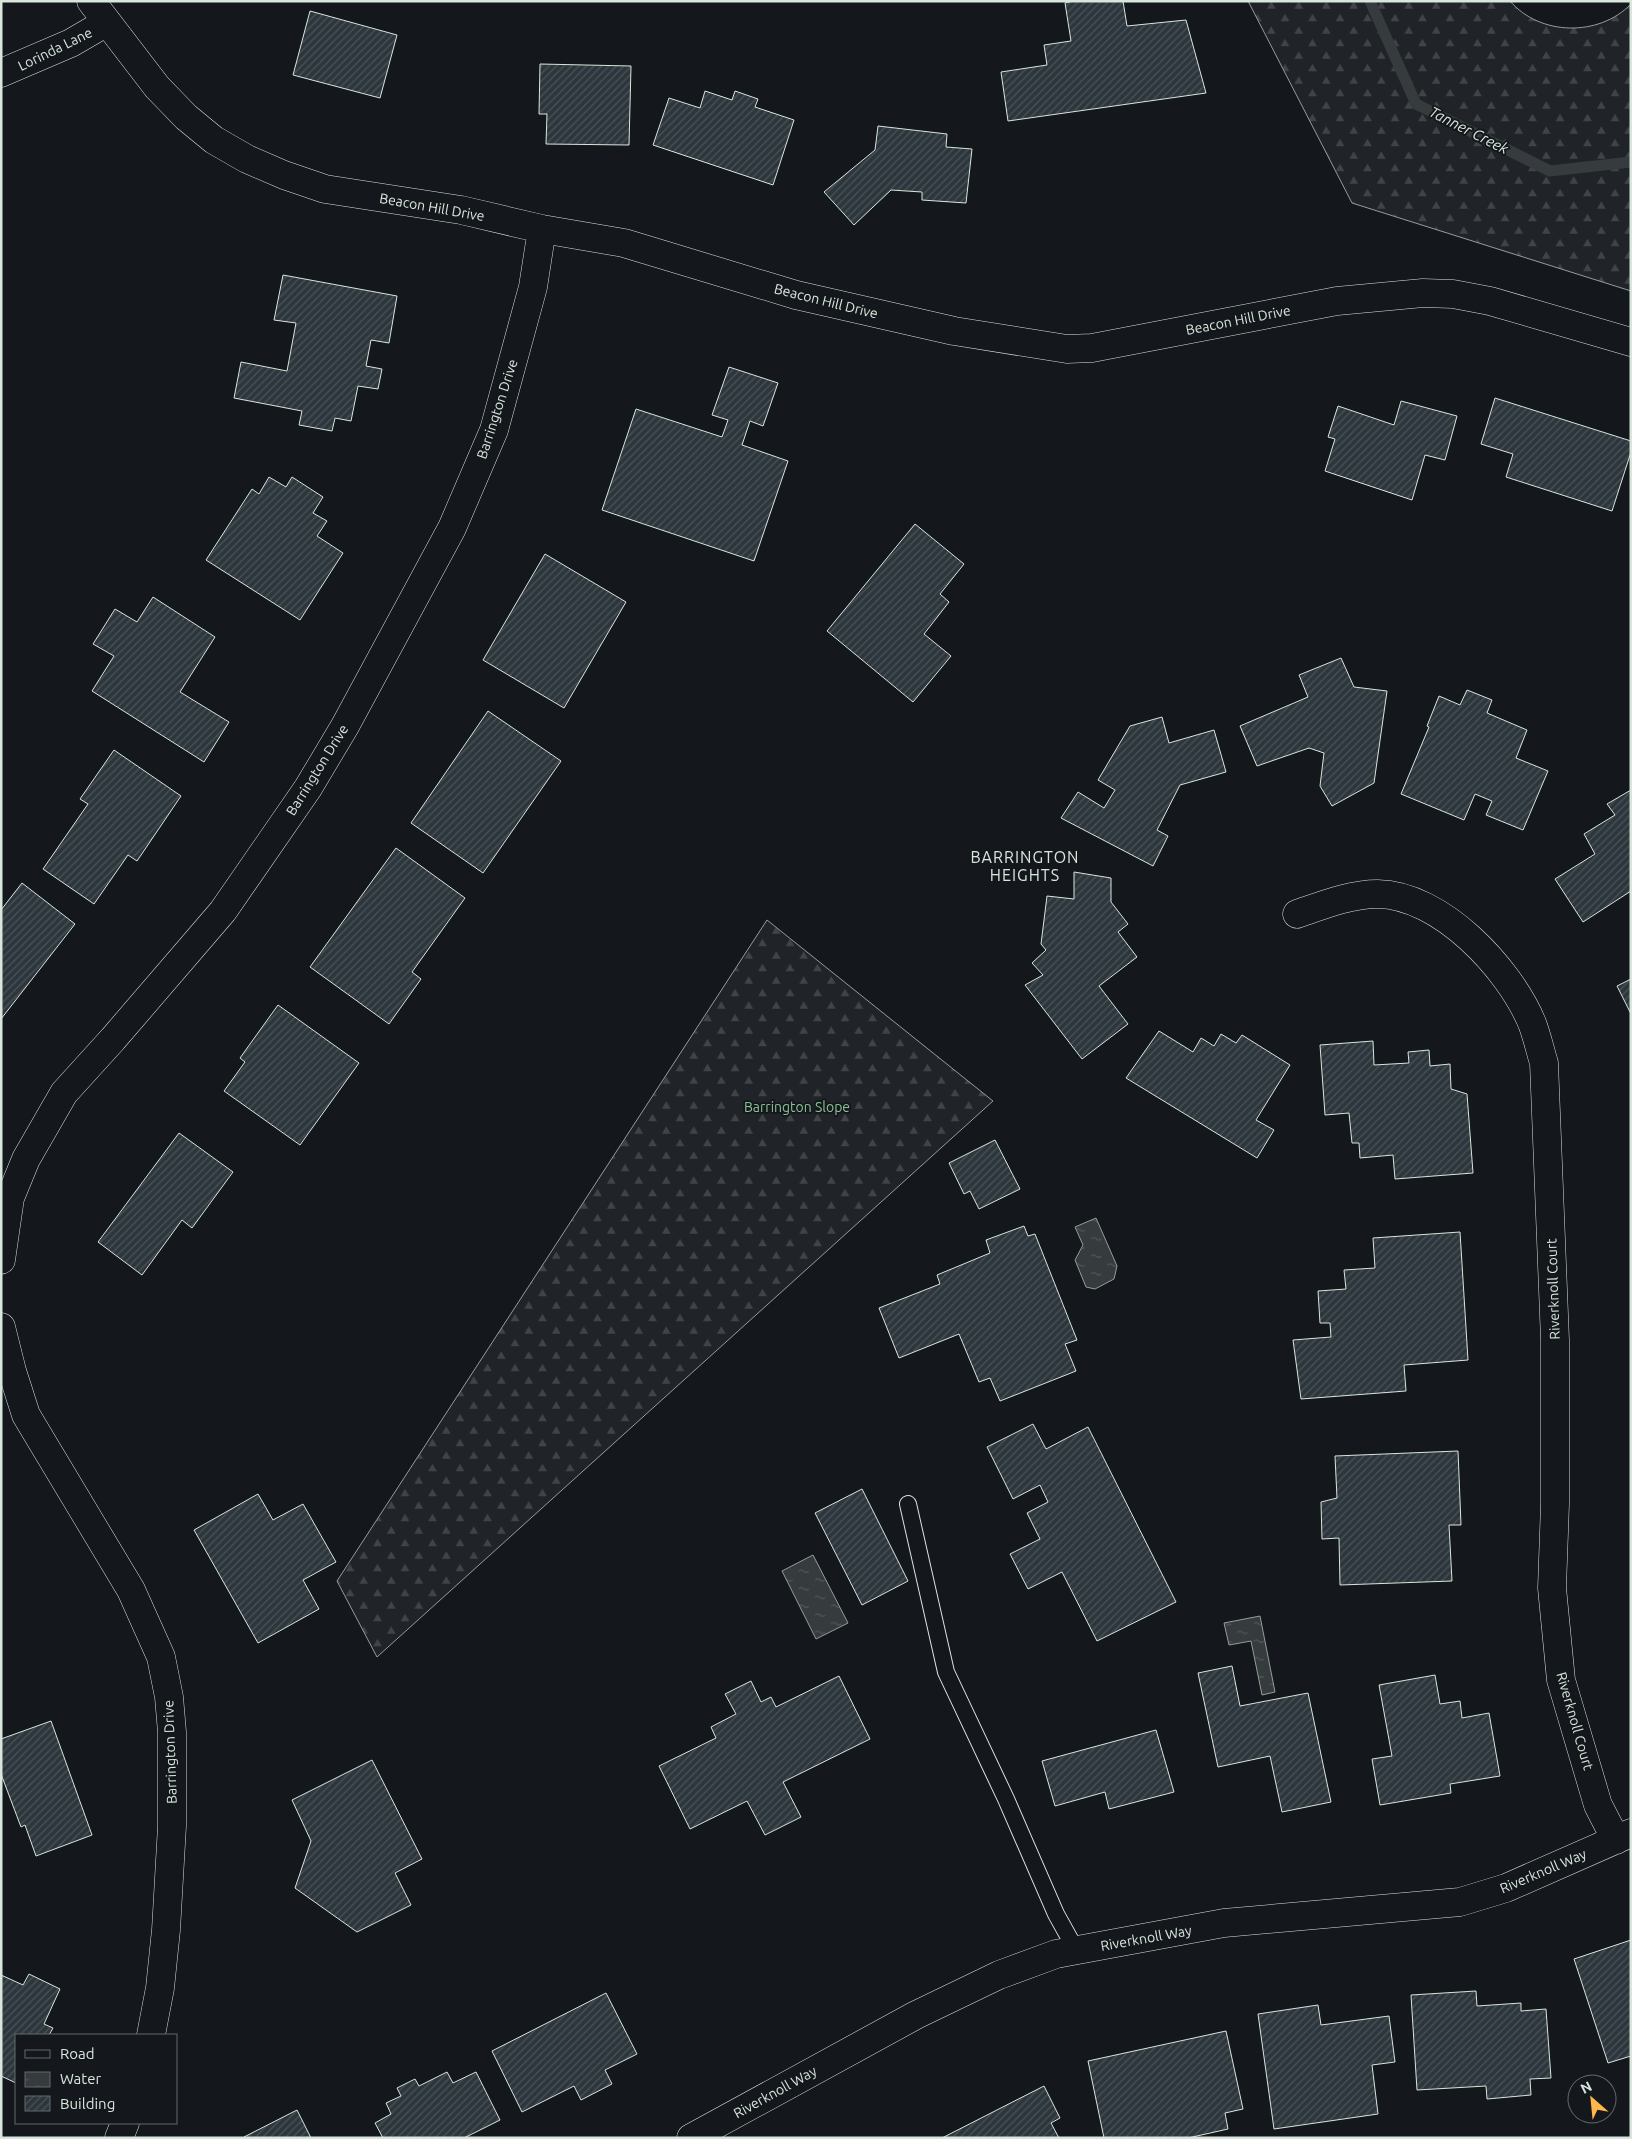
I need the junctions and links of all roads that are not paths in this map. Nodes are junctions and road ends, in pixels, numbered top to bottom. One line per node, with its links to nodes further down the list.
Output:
1 (91, 1): 2 (street, Beacon Hill Drive)
2 (107, 22): 3 (street, Lorinda Lane); 4 (street, Beacon Hill Drive)
3 (1, 73)
4 (542, 229): 5 (street, Beacon Hill Drive); 7 (street, Barrington Drive)
5 (1631, 342)
6 (1297, 914): 10 (street, Riverknoll Court)
7 (1, 1260)
8 (1, 1327): 12 (street, Barrington Drive)
9 (908, 1504): 11 (lane)
10 (1624, 1836): 11 (street, Riverknoll Way)
11 (1076, 1950): 15 (street, Riverknoll Way)
12 (151, 2034)
13 (125, 2124): 14 (street)
14 (119, 2138)
15 (691, 2138)

